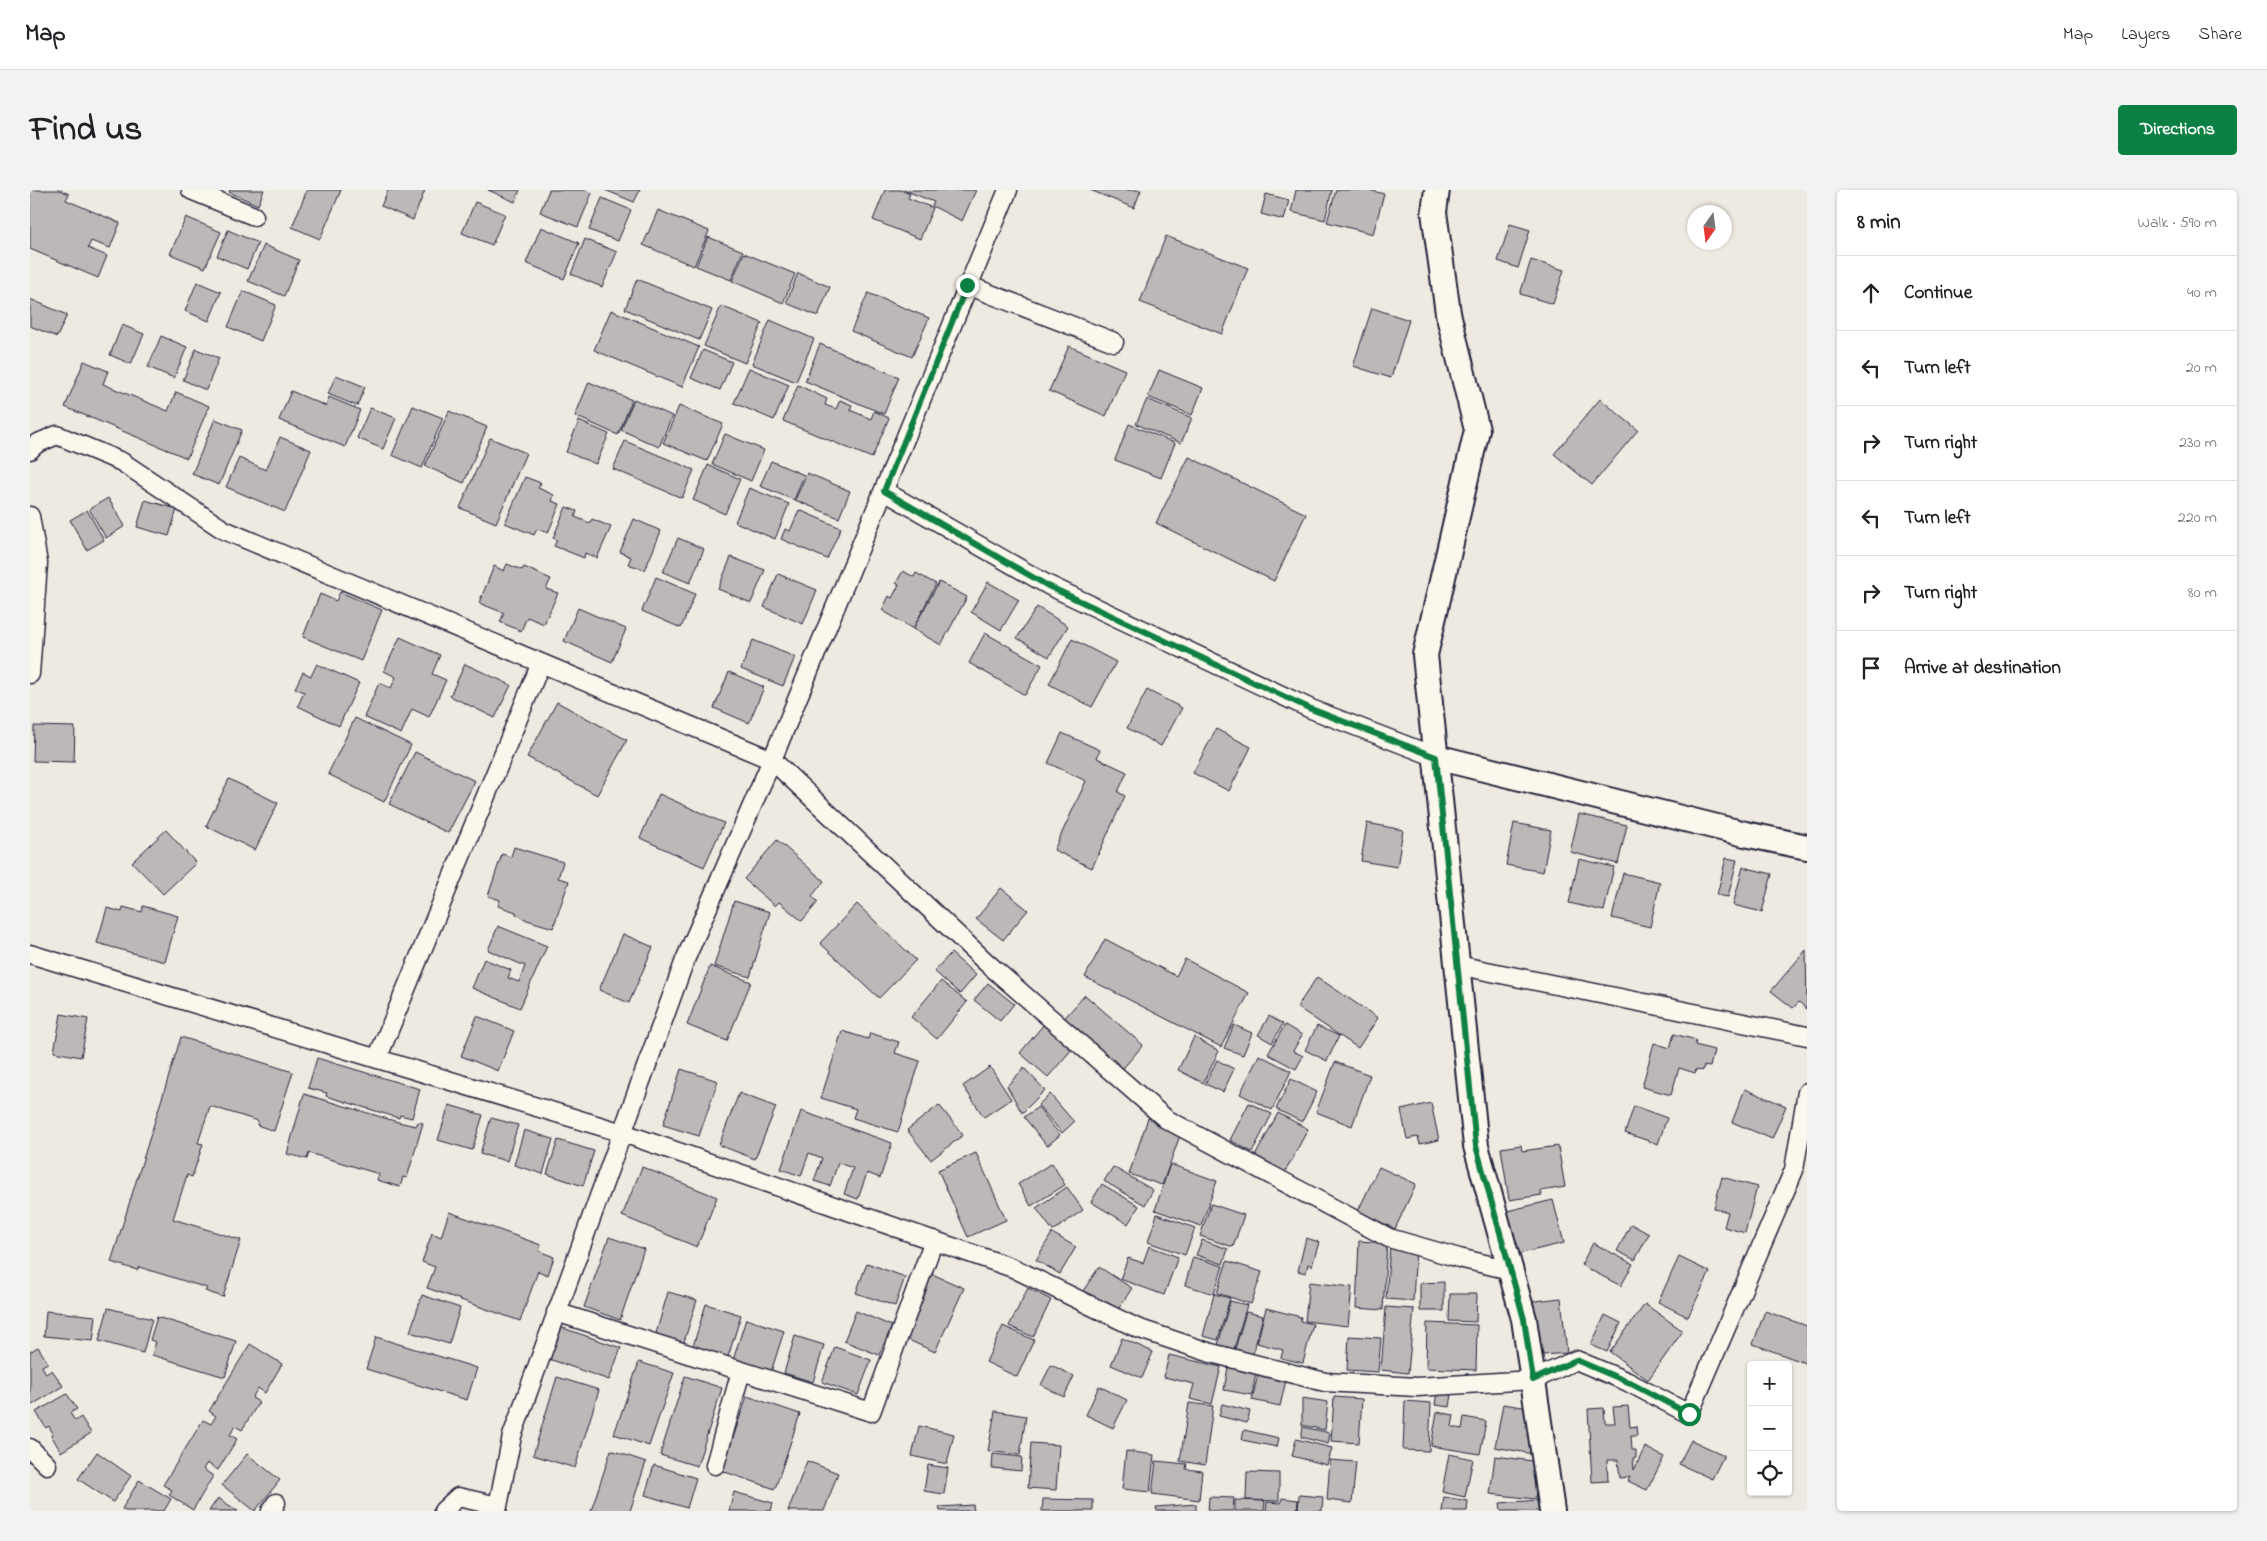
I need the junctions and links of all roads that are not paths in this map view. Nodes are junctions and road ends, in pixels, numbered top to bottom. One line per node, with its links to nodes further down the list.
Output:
1 (191, 190): 4 (street)
2 (1008, 190): 5 (street)
3 (1437, 190): 12 (street)
4 (254, 216)
5 (967, 285): 6 (street); 8 (street)
6 (1114, 342)
7 (30, 450): 10 (street)
8 (884, 491): 12 (street); 13 (street)
9 (30, 516): 11 (street)
10 (541, 663): 13 (street); 18 (street)
11 (30, 674)
12 (1436, 757): 14 (street); 16 (street)
13 (772, 760): 20 (street); 22 (street)
14 (1807, 847)
15 (30, 954): 18 (street)
16 (1457, 966): 17 (street); 22 (street)
17 (1807, 1036)
18 (377, 1059): 20 (street)
19 (1807, 1092): 25 (street)
20 (623, 1133): 21 (street); 23 (street)
21 (934, 1240): 24 (street); 25 (street)
22 (1510, 1270): 25 (street)
23 (556, 1312): 24 (street); 29 (street)
24 (741, 1371): 28 (street)
25 (1533, 1380): 31 (street)
26 (30, 1448): 27 (street)
27 (47, 1465)
28 (714, 1465)
29 (497, 1509): 30 (street)
30 (443, 1511)
31 (1552, 1511)

